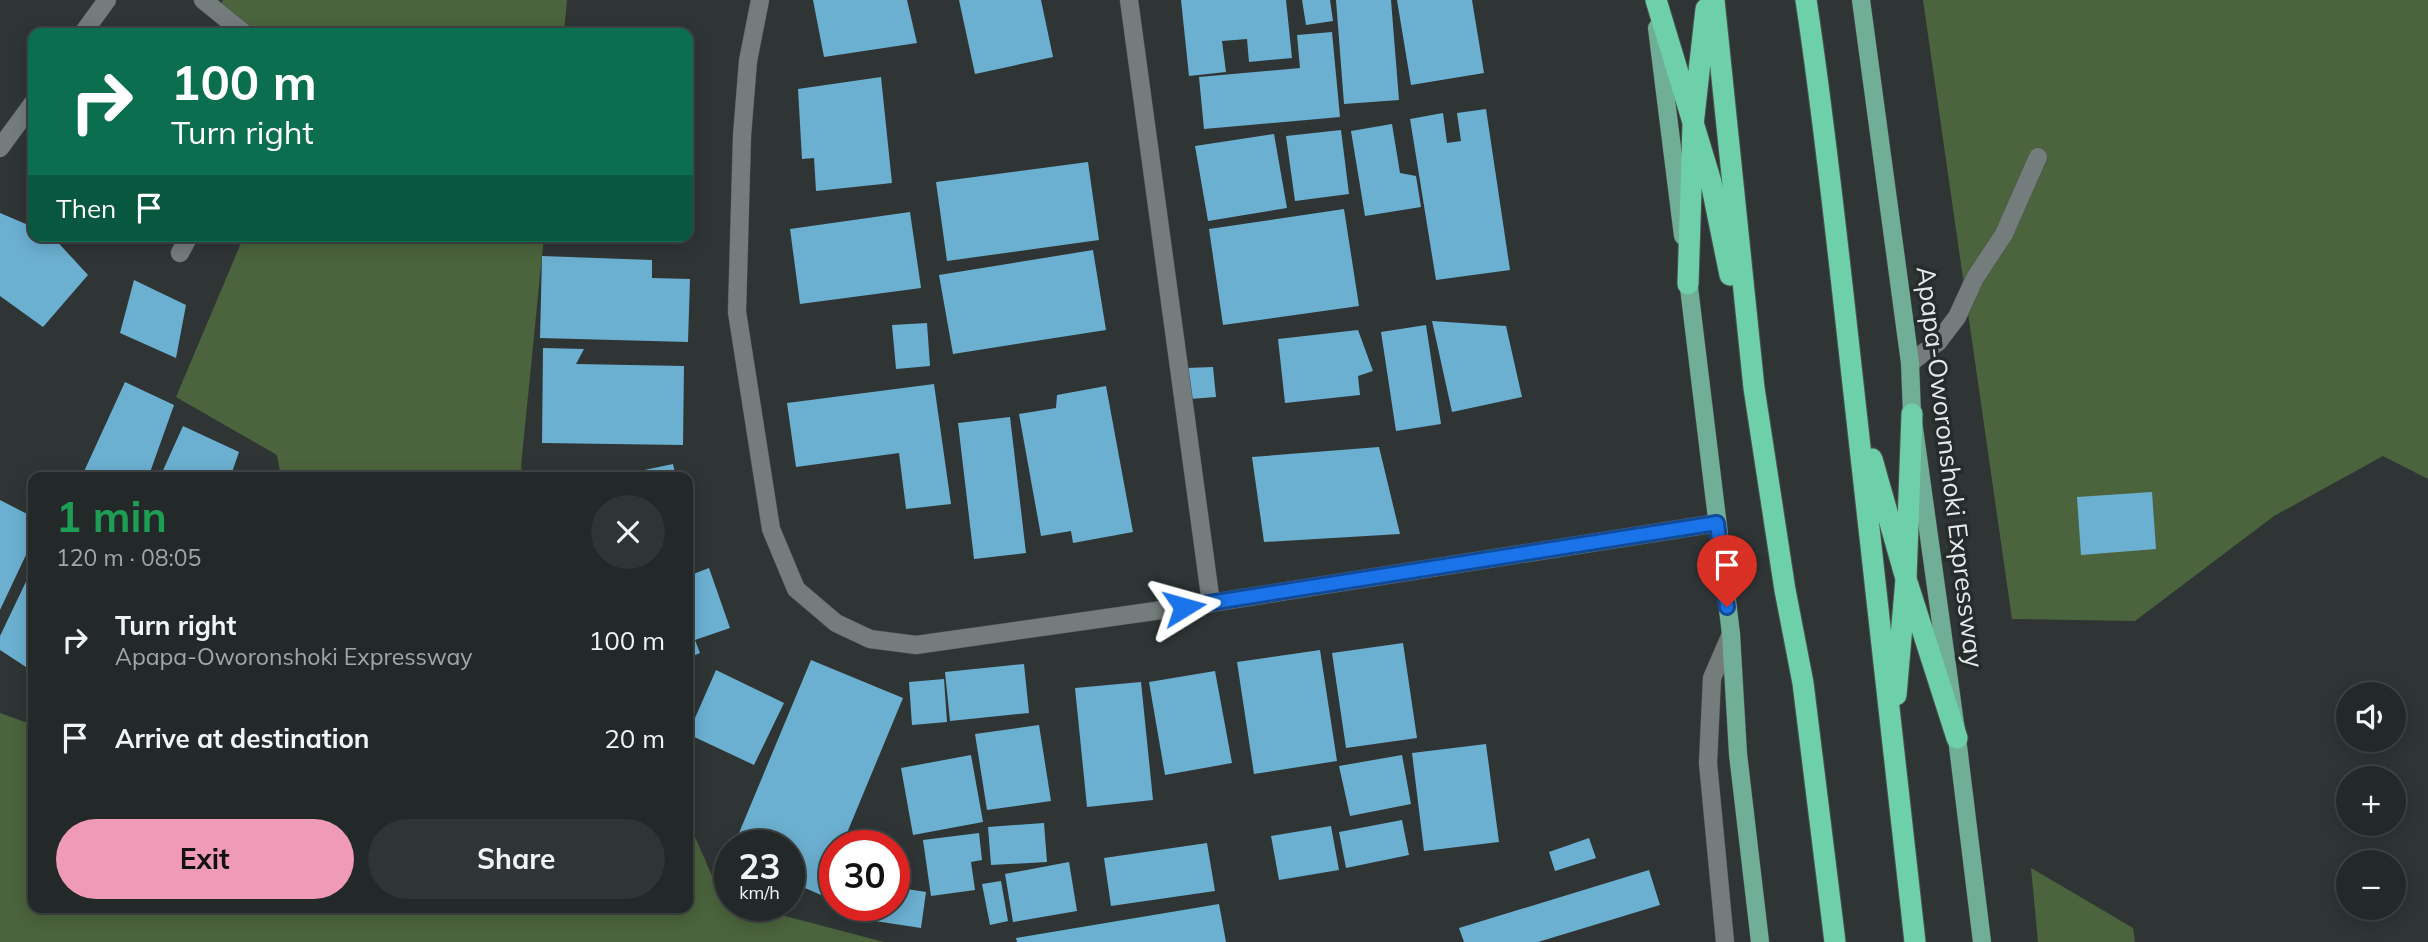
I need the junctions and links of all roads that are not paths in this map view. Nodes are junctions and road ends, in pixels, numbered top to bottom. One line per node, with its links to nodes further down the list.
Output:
1 (107, 0): 10 (street)
2 (203, 0): 11 (street)
3 (760, 0): 25 (street)
4 (1129, 0): 25 (street)
5 (1655, 0): 13 (highway); 18 (main road)
6 (1707, 0): 13 (highway)
7 (1714, 0): 20 (highway)
8 (1805, 0): 21 (highway)
9 (1861, 0): 19 (main road, Apapa-Oworonshoki Expressway)
10 (87, 28)
11 (238, 28)
12 (28, 110): 14 (street)
13 (1693, 125): 18 (highway); 20 (highway)
14 (0, 149)
15 (2038, 156): 19 (street)
16 (186, 242): 17 (street)
17 (180, 253)
18 (1688, 284): 23 (main road)
19 (1910, 363): 22 (main road, Apapa-Oworonshoki Expressway)
20 (1754, 388): 31 (highway)
21 (1857, 407): 24 (highway); 28 (highway)
22 (1912, 414): 24 (highway); 27 (main road, Apapa-Oworonshoki Expressway)
23 (1717, 523): 25 (street); 26 (main road)
24 (1906, 579): 27 (highway); 28 (highway)
25 (1211, 603)
26 (1731, 634): 29 (street); 30 (main road)
27 (1957, 738): 33 (main road, Apapa-Oworonshoki Expressway)
28 (1891, 743): 32 (highway)
29 (1725, 942)
30 (1760, 942)
31 (1835, 942)
32 (1915, 942)
33 (1982, 942)

